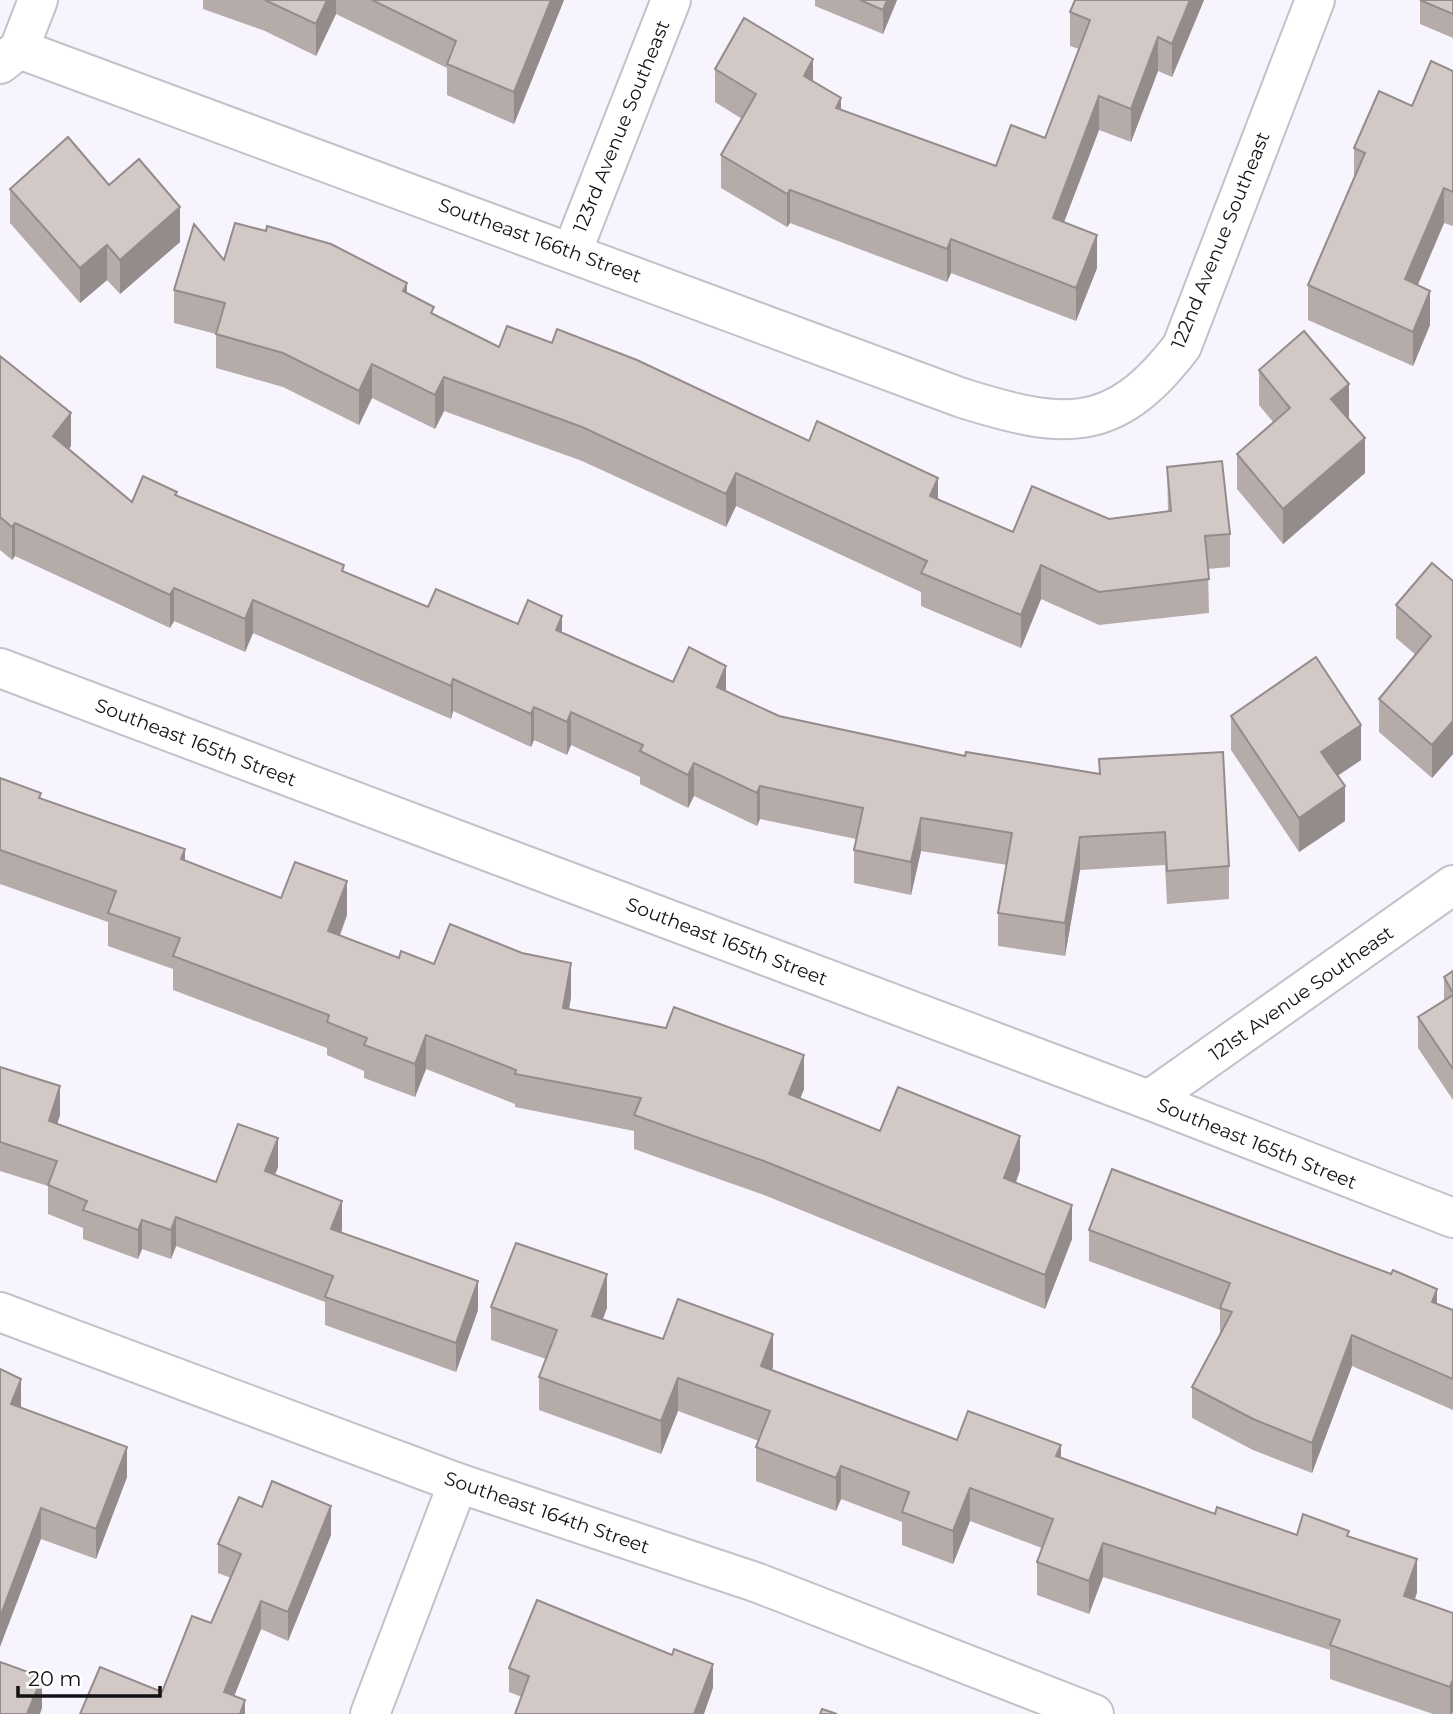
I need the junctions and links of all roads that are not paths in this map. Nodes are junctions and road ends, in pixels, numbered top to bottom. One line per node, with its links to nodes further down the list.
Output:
1 (38, 0): 4 (street)
2 (671, 0): 5 (street, 123rd Avenue Southeast)
3 (1315, 0): 6 (street, 122nd Avenue Southeast)
4 (10, 56): 5 (street, Southeast 166th Street)
5 (572, 252): 6 (street, Southeast 166th Street)
6 (1063, 421)
7 (0, 668): 9 (street, Southeast 165th Street)
8 (1453, 885): 9 (street, 121st Avenue Southeast)
9 (1149, 1100): 10 (street, Southeast 165th Street)
10 (1453, 1218)
11 (0, 1312): 12 (street, Southeast 164th Street)
12 (458, 1483): 13 (street, Southeast 164th Street); 14 (street)
13 (1046, 1706): 15 (street, Southeast 164th Street)
14 (370, 1714)
15 (1094, 1714)

